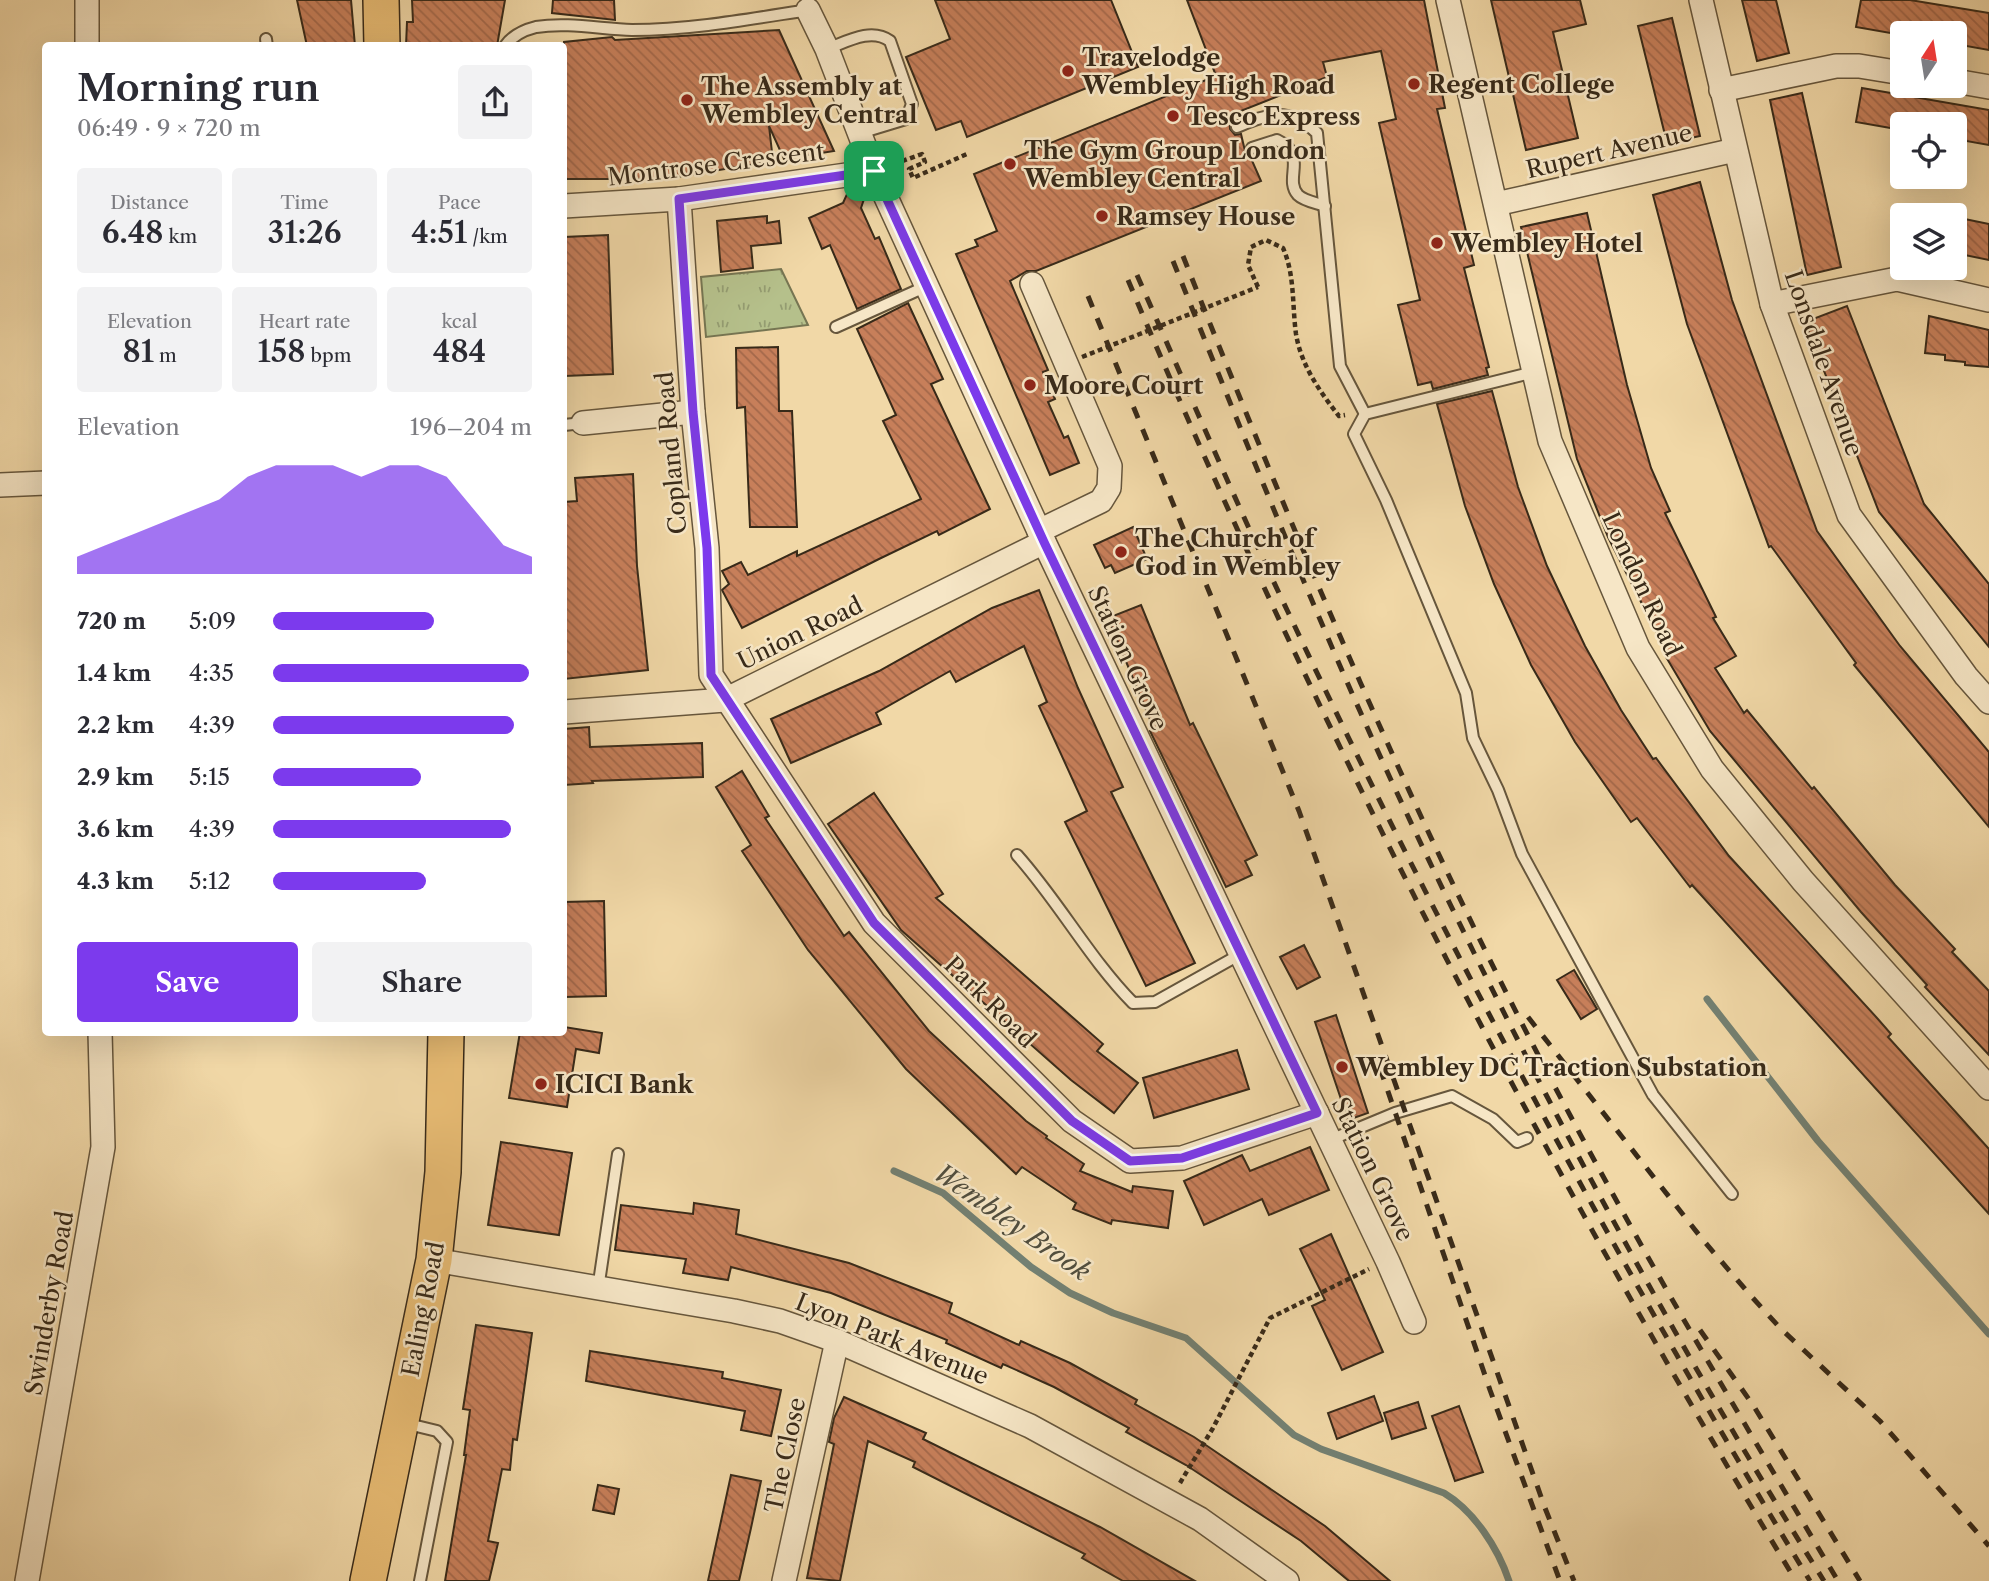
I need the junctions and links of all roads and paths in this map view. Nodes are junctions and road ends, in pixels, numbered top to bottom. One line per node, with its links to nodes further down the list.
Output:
1 (87, 0): 6 (street)
2 (381, 0): 7 (main road)
3 (1448, 0): 22 (street, London Road)
4 (1701, 0): 13 (street, Lonsdale Avenue)
5 (808, 10): 8 (lane); 9 (street, Station Grove)
6 (87, 42)
7 (382, 42)
8 (508, 42)
9 (827, 49): 15 (street, Station Grove); 15 (lane)
10 (1890, 71): 13 (street)
11 (1967, 83): 12 (street)
12 (1989, 87)
13 (1721, 90): 17 (street, Lonsdale Avenue)
14 (1237, 127): 24 (lane)
15 (860, 133): 20 (street, Station Grove)
16 (1252, 148): 24 (lane)
17 (1735, 150): 22 (street, Rupert Avenue); 28 (street, Lonsdale Avenue)
18 (967, 154): 19 (path)
19 (897, 163)
20 (874, 171): 21 (street, Montrose Crescent); 26 (street, Station Grove)
21 (679, 199): 23 (street, Montrose Crescent); 32 (street, Copland Road)
22 (1496, 204): 31 (street, London Road)
23 (567, 206)
24 (1325, 206): 33 (lane)
25 (1032, 284): 37 (street, Union Road)
26 (927, 286): 29 (lane); 37 (street, Station Grove)
27 (1989, 300): 28 (street)
28 (1772, 304): 39 (street, Lonsdale Avenue)
29 (836, 327)
30 (1082, 357): 33 (path, bridge)
31 (1534, 372): 33 (lane); 45 (street, London Road)
32 (693, 412): 34 (street); 38 (street, Copland Road)
33 (1365, 414): 50 (lane)
34 (573, 424)
35 (42, 483): 36 (street)
36 (0, 485)
37 (1041, 537): 38 (street, Union Road); 42 (street, Station Grove)
38 (725, 700): 40 (street, Union Road); 46 (street, Park Road)
39 (1989, 702)
40 (567, 712)
41 (1017, 855): 42 (lane)
42 (1239, 955): 46 (street, Station Grove)
43 (100, 1036): 58 (street, Swinderby Road)
44 (446, 1036): 51 (main road, Ealing Road)
45 (1989, 1087)
46 (1317, 1113): 48 (street, Station Grove)
47 (1527, 1138): 48 (lane)
48 (1330, 1140): 52 (street, Station Grove)
49 (618, 1154): 53 (lane)
50 (1732, 1194)
51 (434, 1260): 53 (street, Lyon Park Avenue); 56 (main road, Ealing Road)
52 (1388, 1262): 54 (street, Station Grove); 57 (path)
53 (598, 1290): 55 (street, Lyon Park Avenue)
54 (1414, 1322)
55 (837, 1341): 57 (street, Lyon Park Avenue); 61 (street, The Close)
56 (401, 1422): 59 (main road, Ealing Road); 60 (lane)
57 (1168, 1502): 62 (street, Lyon Park Avenue)
58 (27, 1581)
59 (368, 1581)
60 (420, 1581)
61 (784, 1581)
62 (1287, 1581)

